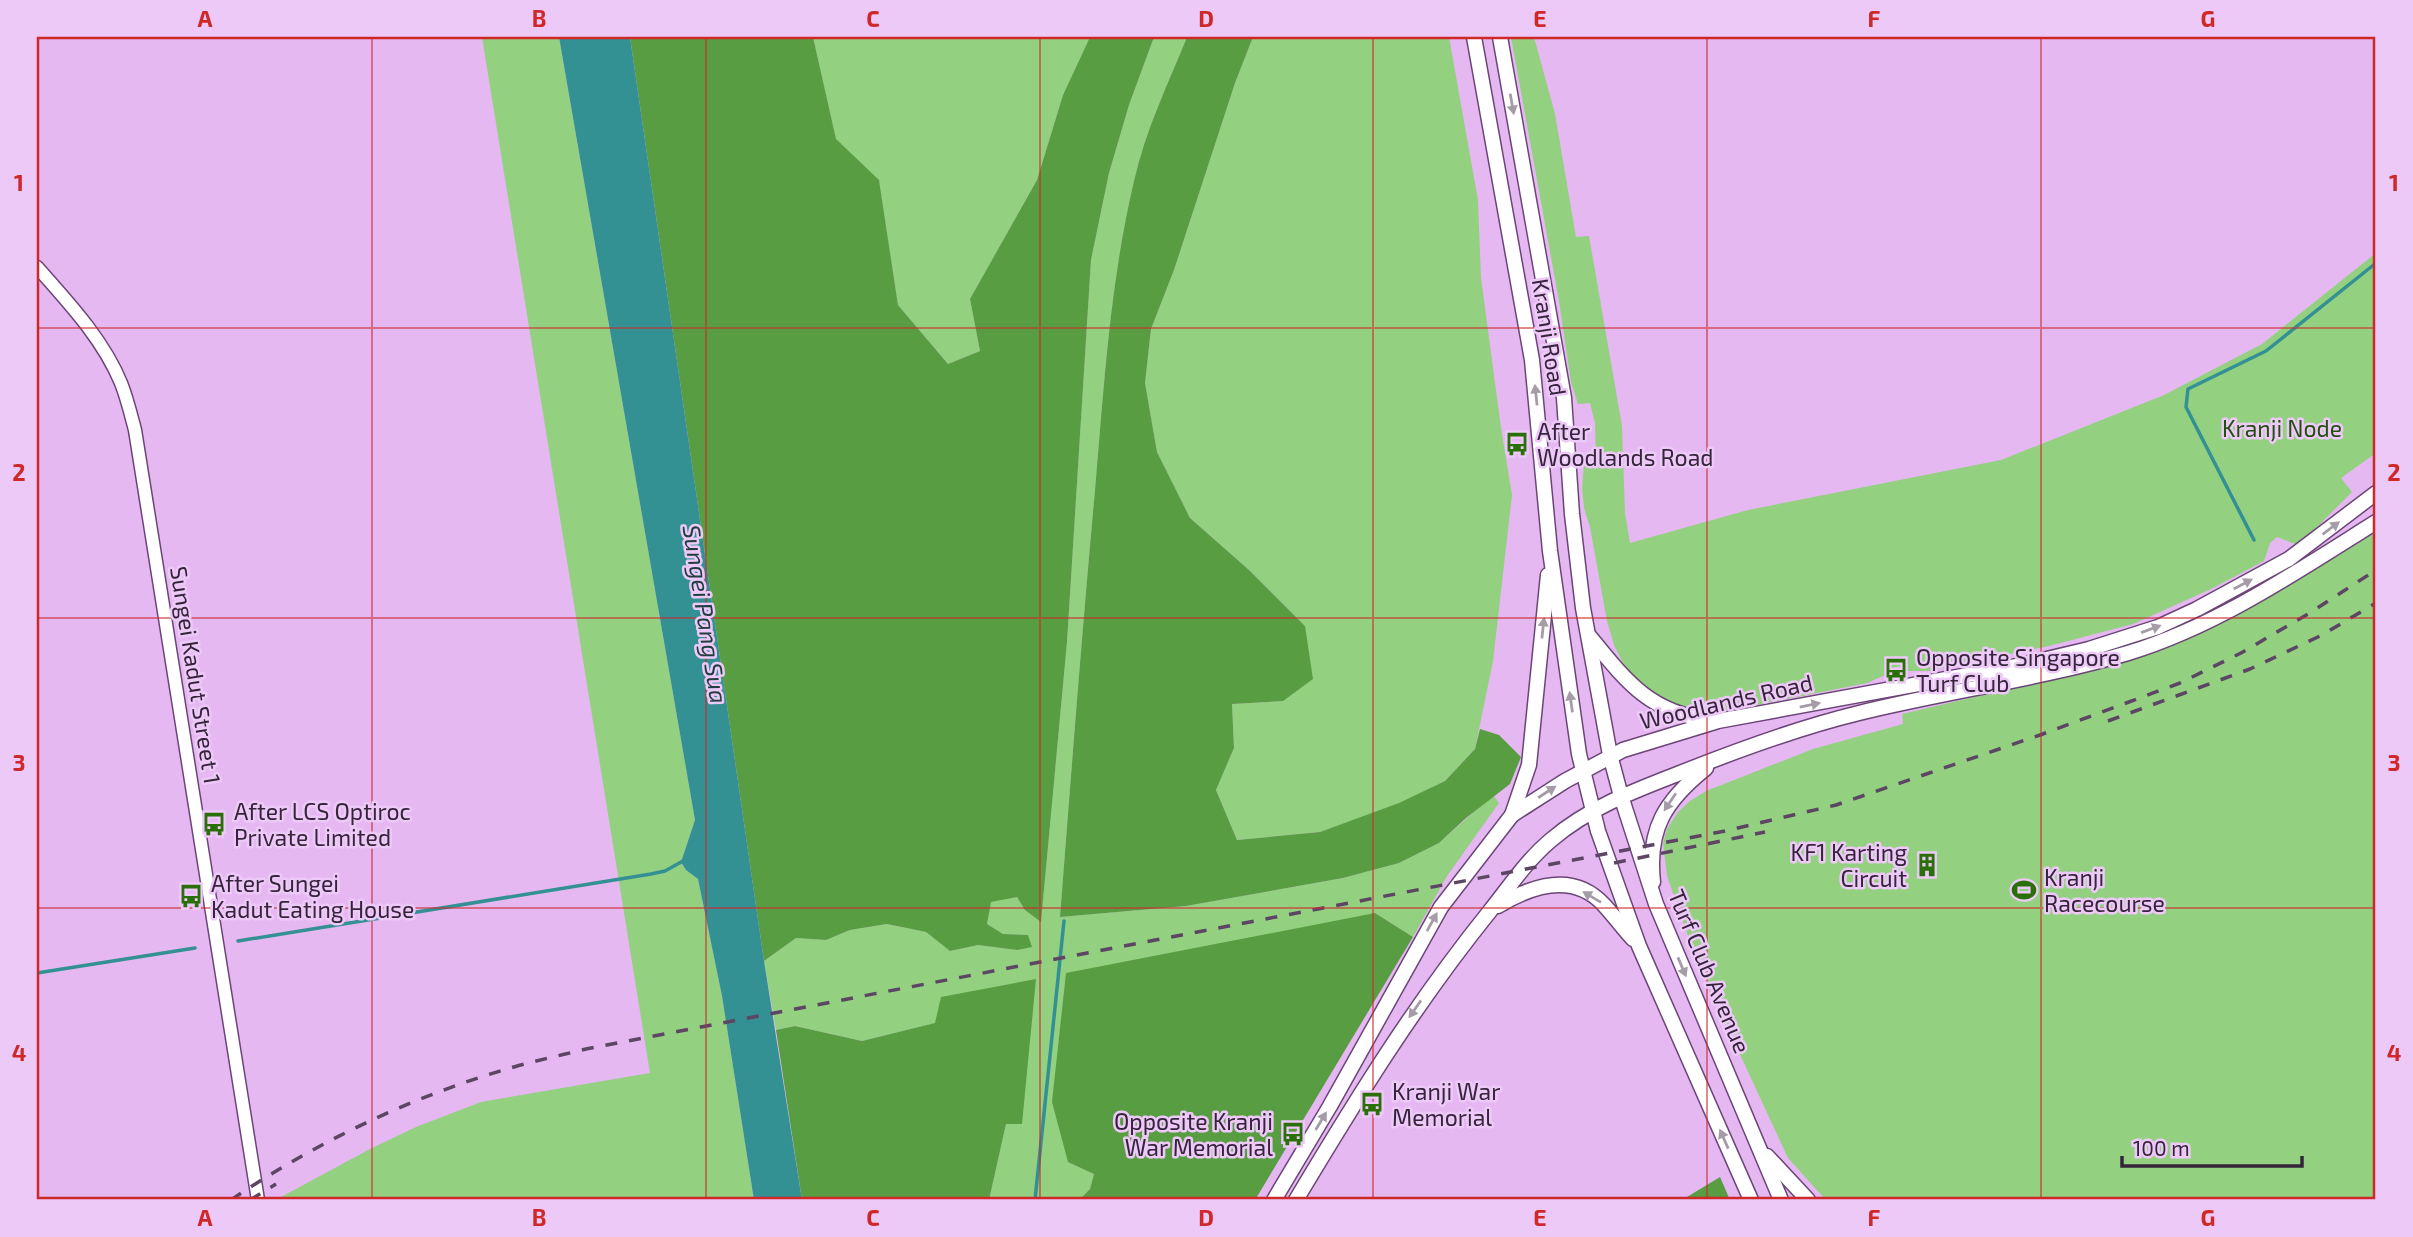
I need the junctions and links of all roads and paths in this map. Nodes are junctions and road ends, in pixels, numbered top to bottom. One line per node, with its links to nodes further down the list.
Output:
1 (1474, 37): 6 (main road, Kranji Road, one-way to 1)
2 (1500, 37): 7 (main road, Kranji Road, one-way to 7)
3 (37, 267): 19 (street, Sungei Kadut Street 1)
4 (2376, 493): 8 (main road, Woodlands Road, one-way to 4)
5 (2376, 522): 10 (main road, Woodlands Road)
6 (1550, 551): 11 (main road, Kranji Road, one-way to 6); 14 (main road, one-way to 6)
7 (1589, 636): 8 (main road); 9 (main road, Kranji Road)
8 (1718, 722): 9 (main road, Woodlands Road)
9 (1610, 755): 11 (main road, Woodlands Road); 12 (main road, Turf Club Avenue)
10 (1720, 757): 12 (main road, Woodlands Road); 15 (main road, one-way to 15)
11 (1583, 769): 13 (main road, Kranji Road); 14 (main road, Woodlands Road, one-way to 11)
12 (1621, 796): 13 (main road, Woodlands Road); 15 (main road, Turf Club Avenue)
13 (1594, 812): 16 (main road, Woodlands Road); 17 (main road)
14 (1512, 815): 20 (main road, Woodlands Road, one-way to 14)
15 (1656, 904): 18 (main road, Turf Club Avenue, one-way to 18)
16 (1491, 910): 17 (main road, one-way to 16); 21 (main road, Woodlands Road, one-way to 21)
17 (1639, 946): 22 (main road, one-way to 17)
18 (1759, 1148): 23 (main road, Turf Club Avenue); 24 (main road)
19 (258, 1200)
20 (1274, 1200)
21 (1296, 1200)
22 (1751, 1200)
23 (1781, 1200)
24 (1808, 1200)

